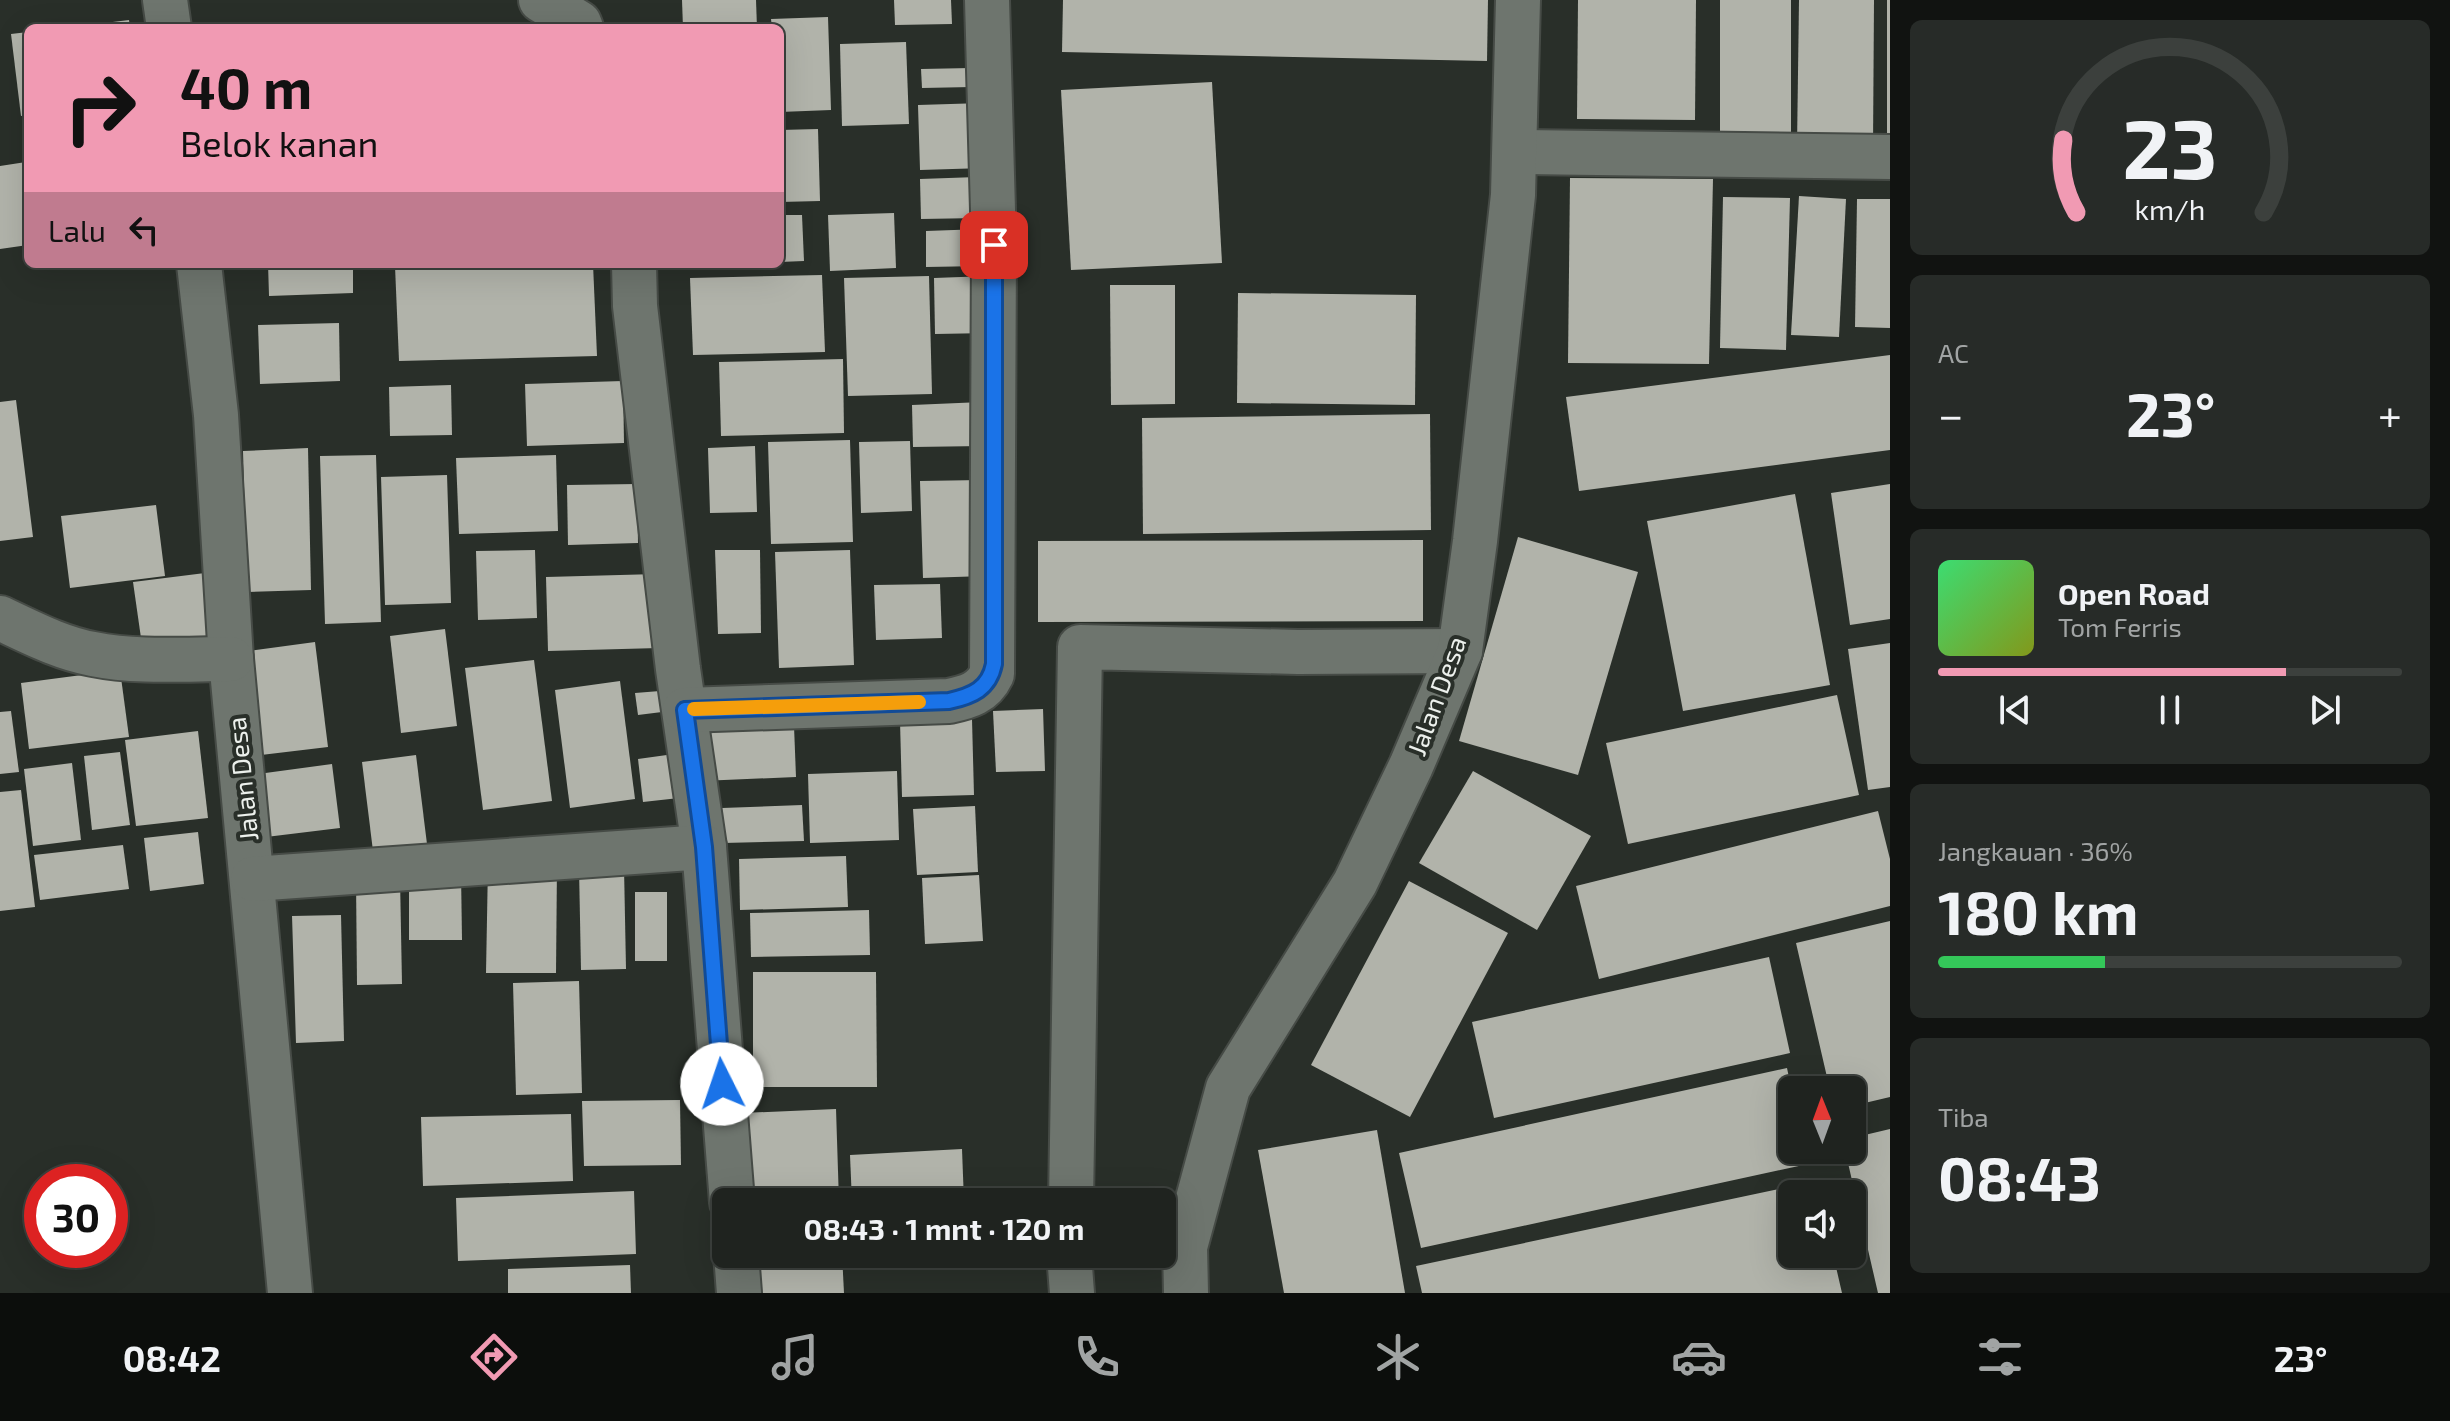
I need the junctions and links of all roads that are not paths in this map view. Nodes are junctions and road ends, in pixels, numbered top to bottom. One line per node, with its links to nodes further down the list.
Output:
1 (165, 0): 5 (street)
2 (541, 0): 6 (street)
3 (987, 0): 14 (street)
4 (1518, 0): 7 (street, Jalan Desa)
5 (168, 24)
6 (579, 24)
7 (1515, 152): 8 (street); 12 (street, Jalan Desa)
8 (1890, 157)
9 (199, 268): 13 (street, Jalan Desa)
10 (634, 268): 14 (street)
11 (0, 618): 13 (street)
12 (1460, 651): 18 (street); 24 (street, Jalan Desa)
13 (231, 659): 16 (street, Jalan Desa)
14 (685, 710): 15 (street)
15 (704, 847): 16 (street); 17 (street)
16 (253, 879): 21 (street, Jalan Desa)
17 (731, 1188)
18 (1071, 1188)
19 (737, 1268): 22 (street)
20 (1070, 1268): 23 (street)
21 (290, 1293)
22 (739, 1293)
23 (1072, 1293)
24 (1186, 1293)

